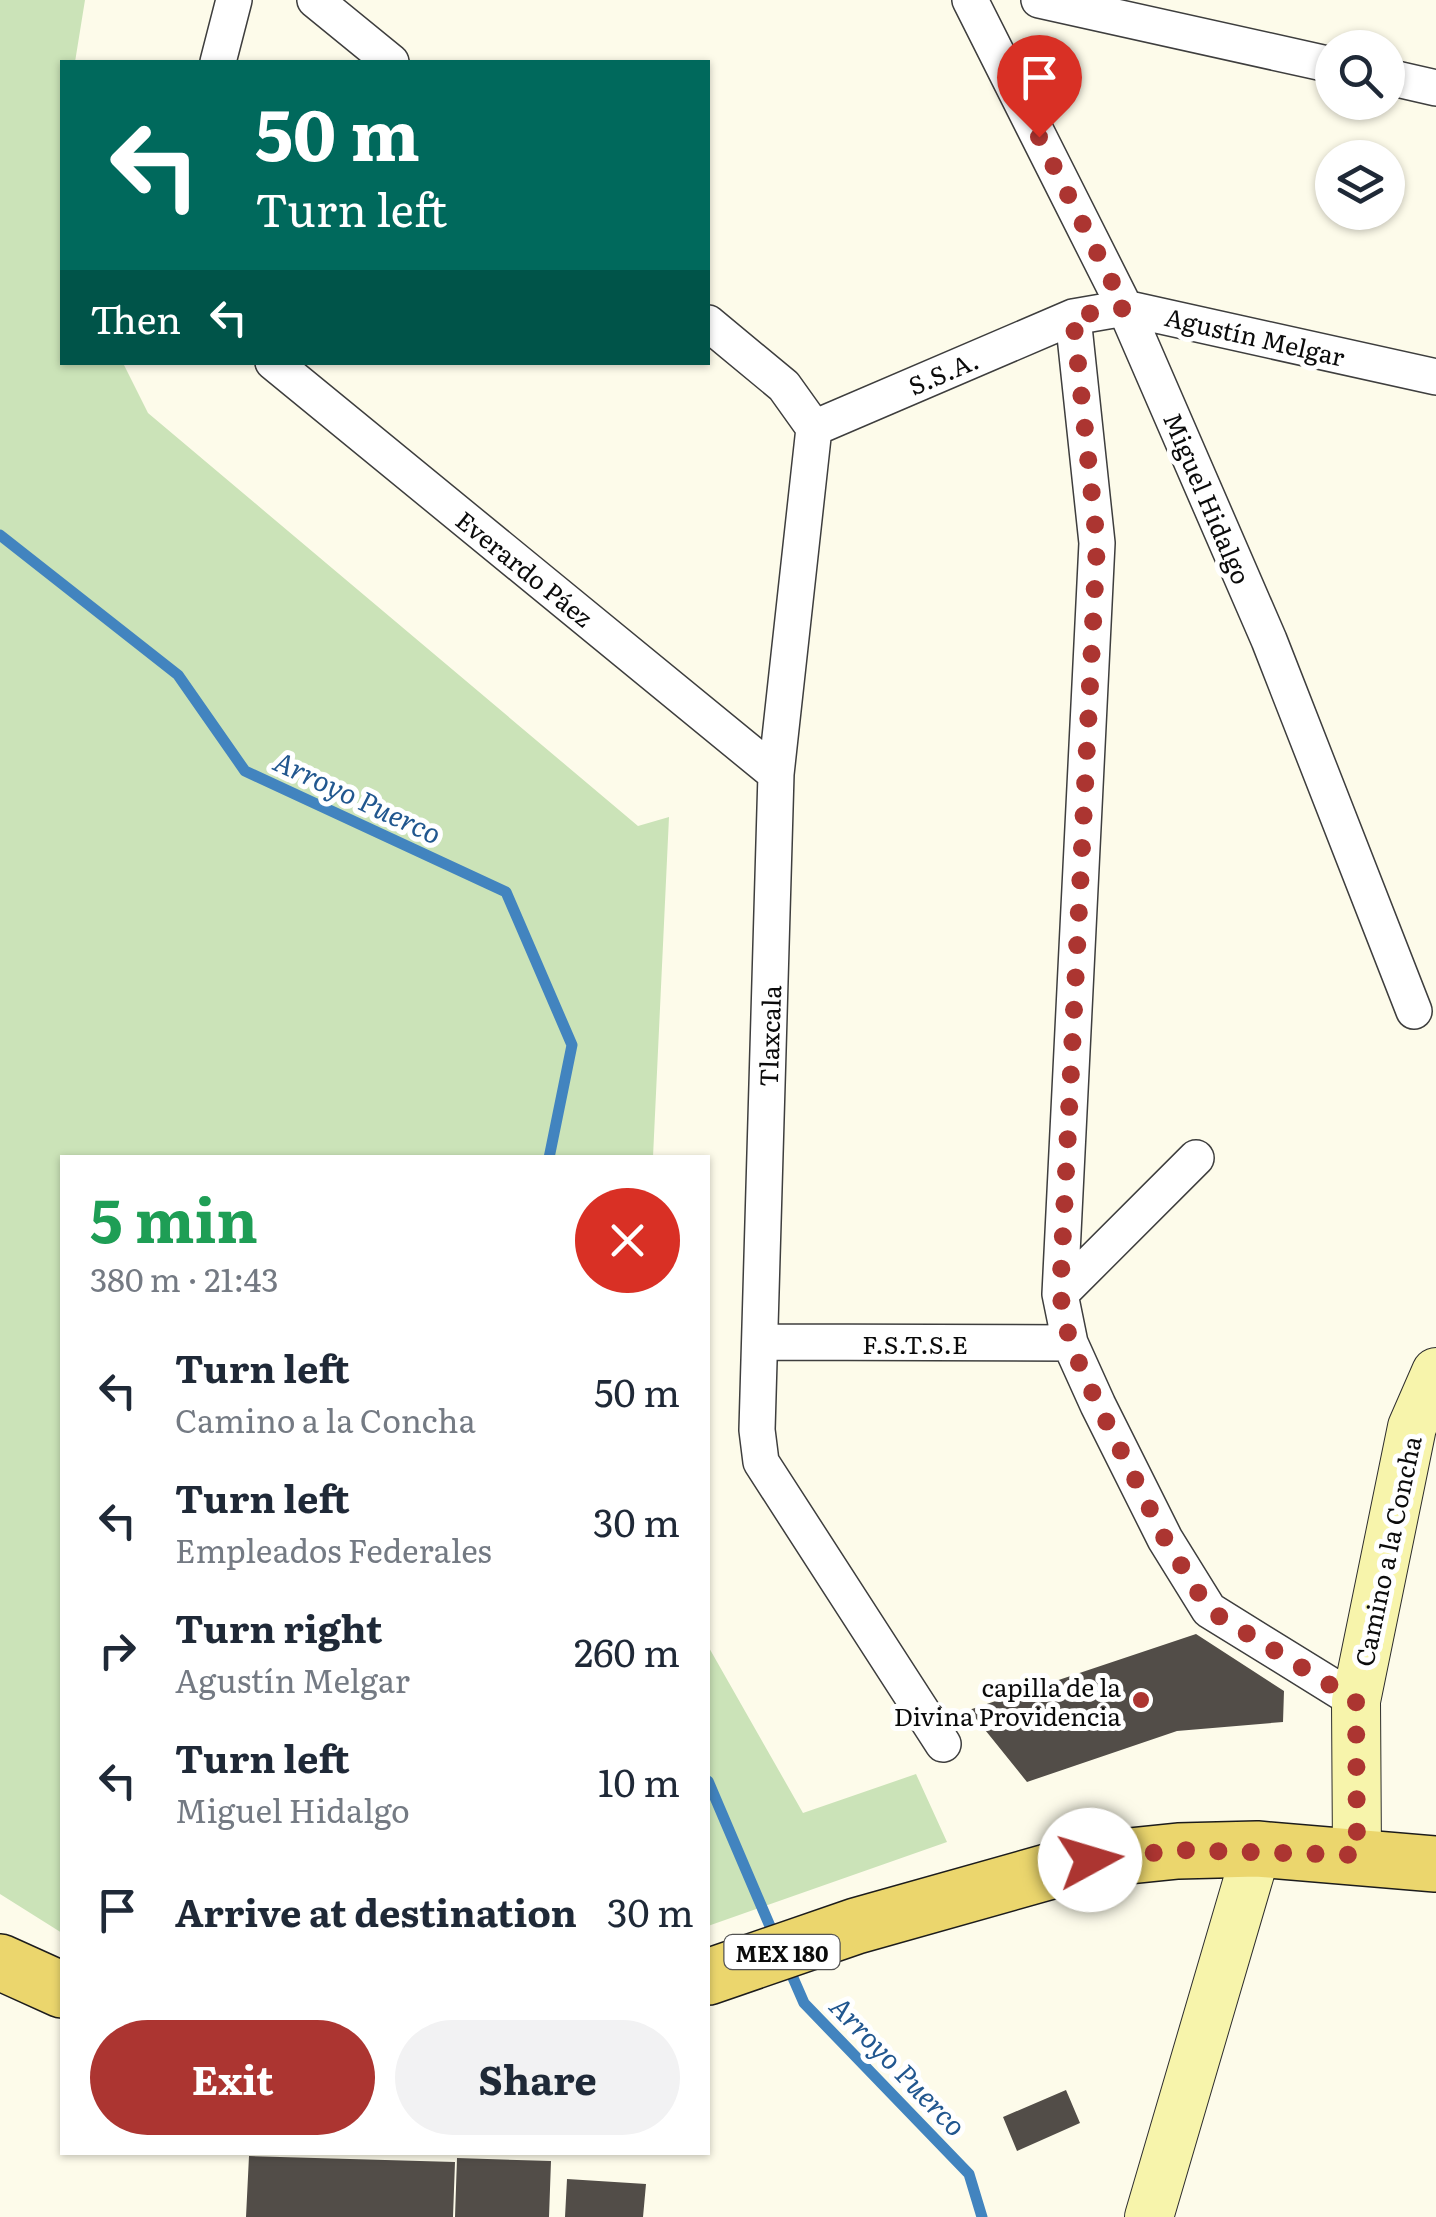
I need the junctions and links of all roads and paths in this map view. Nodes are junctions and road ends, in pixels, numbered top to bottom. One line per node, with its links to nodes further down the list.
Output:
1 (234, 0): 5 (street)
2 (314, 0): 6 (street)
3 (970, 0): 10 (street, Miguel Hidalgo)
4 (1039, 0): 7 (street)
5 (219, 60)
6 (389, 60)
7 (1315, 61)
8 (1405, 82): 9 (street)
9 (1436, 88)
10 (1125, 308): 11 (street, Agustín Melgar); 14 (street, Agustín Melgar); 17 (street, Miguel Hidalgo)
11 (1073, 316): 15 (street, S.S.A.); 19 (street)
12 (710, 325): 15 (street)
13 (277, 365): 16 (street, Everardo Páez)
14 (1436, 377)
15 (814, 428): 16 (street, Tlaxcala)
16 (776, 774): 20 (street, Tlaxcala)
17 (1414, 1011)
18 (1196, 1158): 19 (street)
19 (1060, 1294): 21 (street)
20 (760, 1342): 21 (street, F.S.T.S.E); 24 (street, Tlaxcala)
21 (1070, 1343): 23 (street)
22 (1436, 1372): 23 (street, Camino a la Concha)
23 (1356, 1701): 26 (street, Camino a la Concha)
24 (943, 1744)
25 (1257, 1849): 26 (main road, MEX 180); 29 (main road, MEX 180); 31 (street)
26 (1357, 1855): 27 (main road, MEX 180)
27 (1436, 1864)
28 (0, 1962): 30 (main road)
29 (710, 1976)
30 (60, 1989)
31 (1148, 2217)

